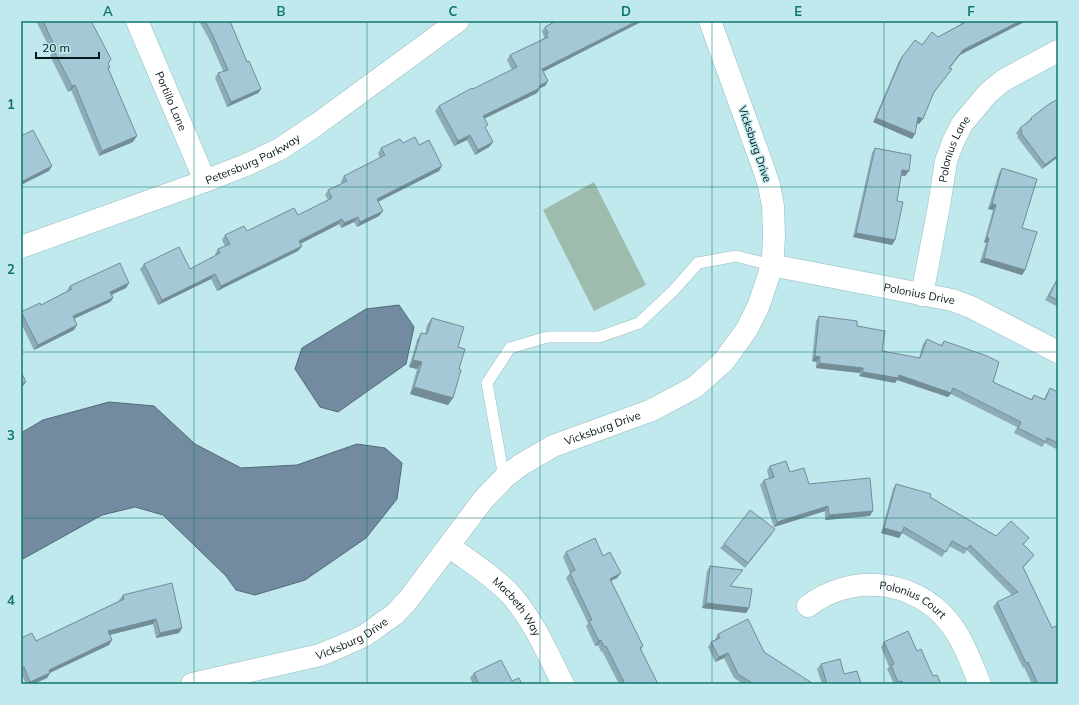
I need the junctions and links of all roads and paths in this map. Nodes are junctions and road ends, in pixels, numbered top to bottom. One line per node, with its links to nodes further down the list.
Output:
1 (137, 21): 5 (street, Portillo Lane)
2 (458, 21): 5 (street, Petersburg Parkway)
3 (710, 21): 7 (street, Vicksburg Drive)
4 (1058, 51): 8 (street, Polonius Lane)
5 (205, 181): 6 (street, Petersburg Parkway)
6 (21, 247)
7 (771, 265): 8 (street, Polonius Drive); 10 (street, Vicksburg Drive); 10 (lane)
8 (922, 295): 9 (street, Polonius Drive)
9 (1058, 352)
10 (504, 478): 11 (street, Vicksburg Drive)
11 (449, 546): 13 (street, Vicksburg Drive); 15 (street, Macbeth Way)
12 (808, 606): 16 (street, Polonius Court)
13 (270, 675): 14 (street, Vicksburg Drive)
14 (192, 684)
15 (563, 684)
16 (980, 684)

